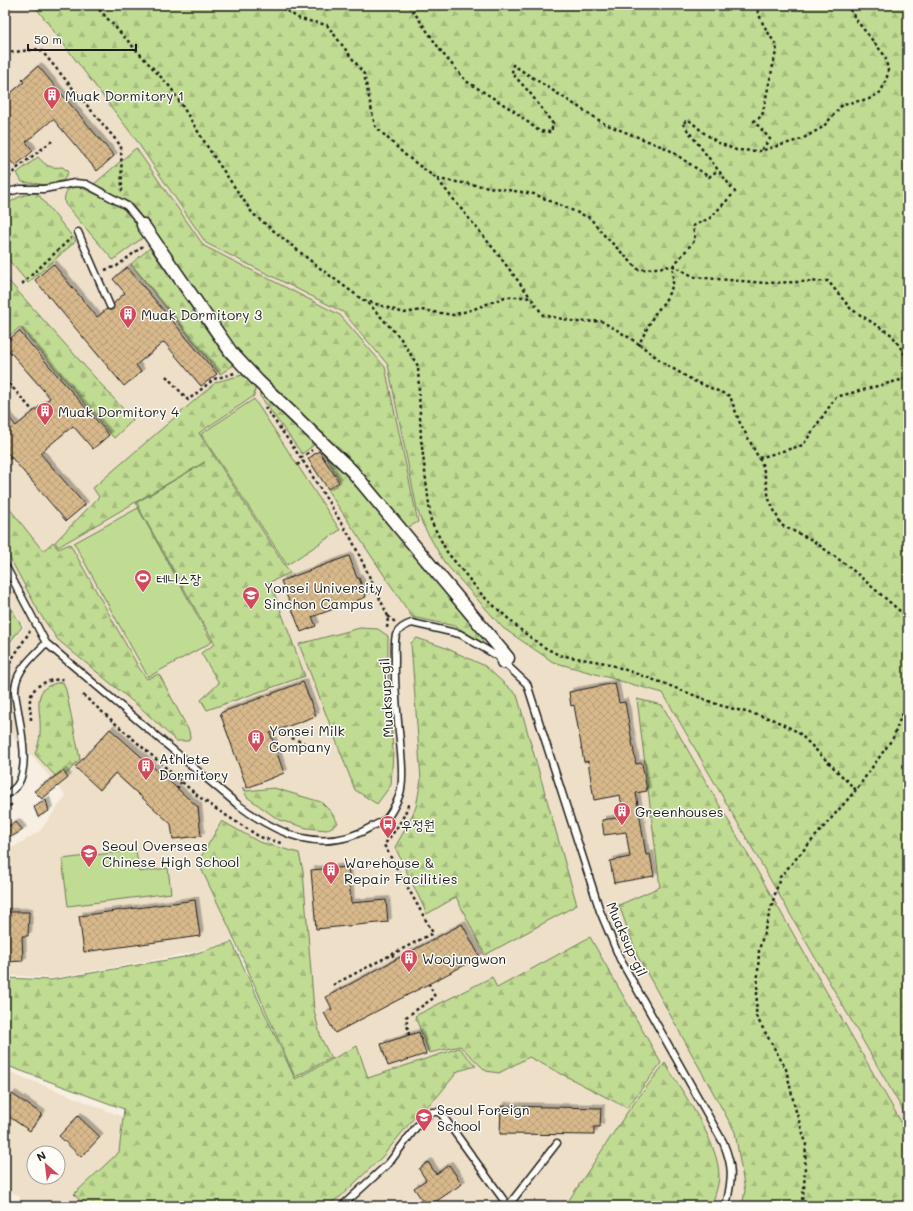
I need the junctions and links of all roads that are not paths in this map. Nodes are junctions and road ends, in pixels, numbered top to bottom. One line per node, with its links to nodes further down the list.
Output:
1 (5, 196): 2 (lane)
2 (144, 225): 7 (street)
3 (78, 232): 4 (lane)
4 (110, 306)
5 (5, 565): 6 (lane, Muaksup-gil)
6 (46, 643): 7 (lane, Muaksup-gil); 8 (lane)
7 (503, 662): 12 (lane, Muaksup-gil)
8 (5, 796)
9 (557, 1143): 11 (lane)
10 (342, 1206): 11 (lane)
11 (508, 1206)
12 (726, 1206)

